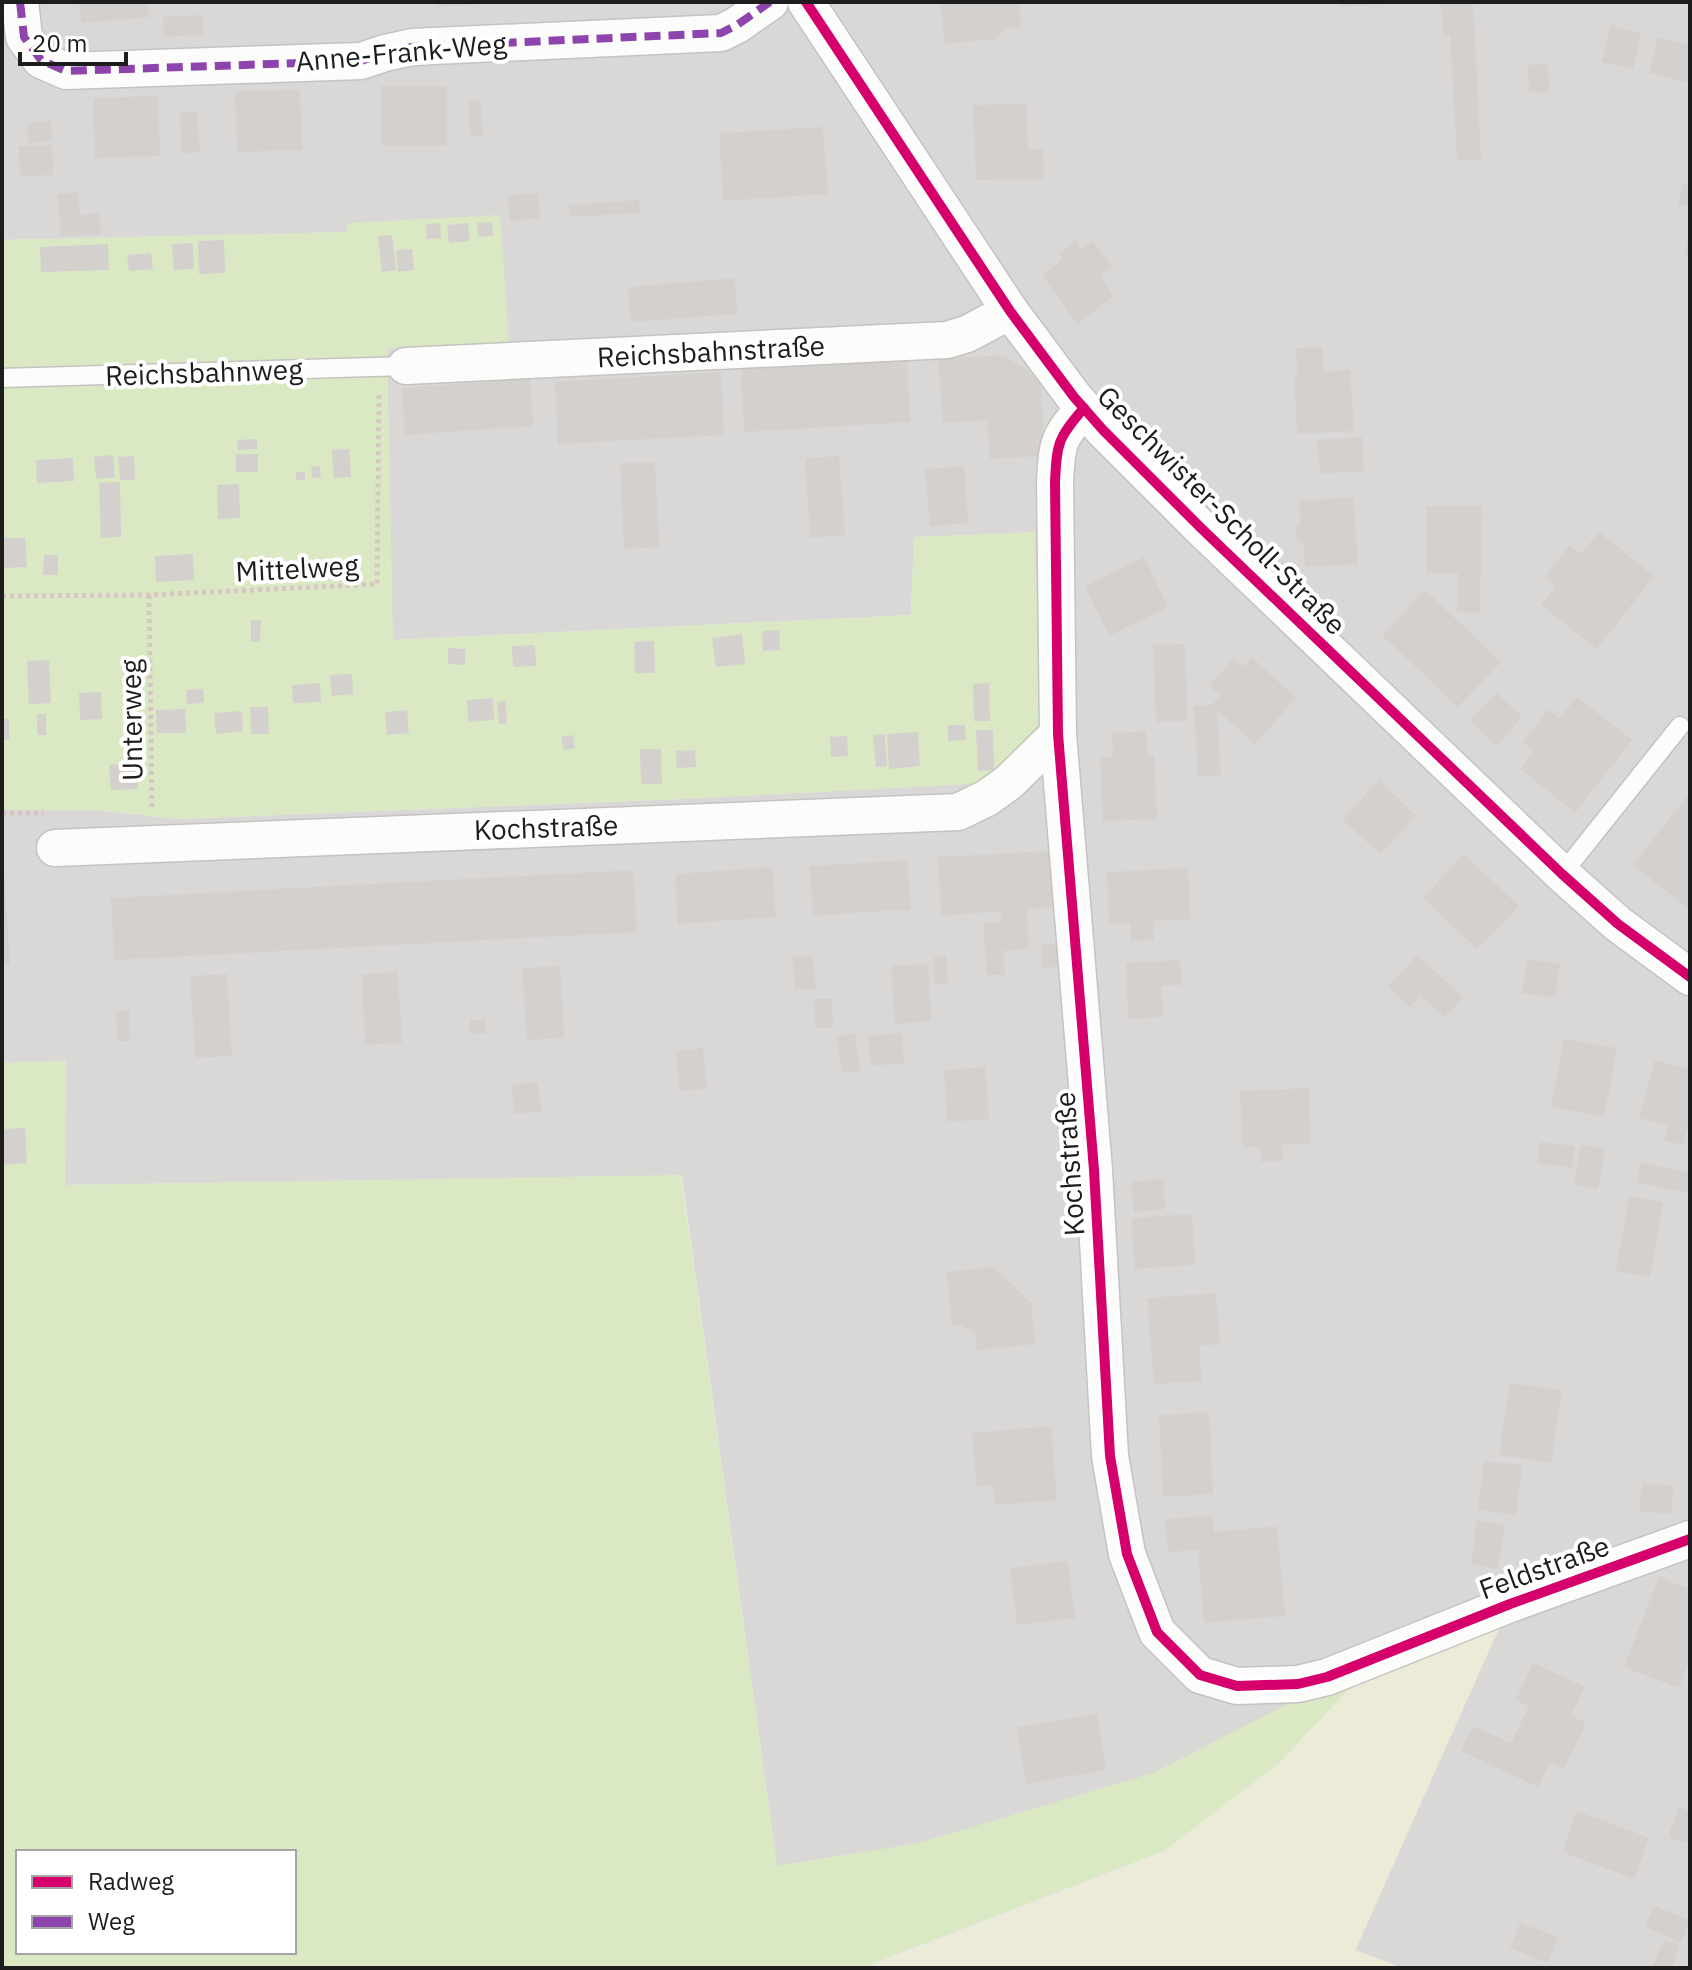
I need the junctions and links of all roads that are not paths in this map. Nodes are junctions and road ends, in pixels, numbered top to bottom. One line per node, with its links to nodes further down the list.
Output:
1 (20, 2): 2 (street, Anne-Frank-Weg)
2 (770, 2)
3 (806, 2): 4 (street, Geschwister-Scholl-Straße)
4 (1010, 311): 5 (street, Reichsbahnstraße); 7 (street, Geschwister-Scholl-Straße)
5 (393, 367): 6 (lane, Reichsbahnweg)
6 (2, 378)
7 (1084, 408): 9 (street, Kochstraße); 11 (street, Geschwister-Scholl-Straße)
8 (1680, 726): 11 (lane)
9 (1058, 734): 10 (street, Kochstraße); 14 (street, Kochstraße)
10 (55, 848)
11 (1562, 874): 12 (street, Geschwister-Scholl-Straße)
12 (1690, 977)
13 (1690, 1539): 14 (street, Feldstraße)
14 (1416, 1640)

